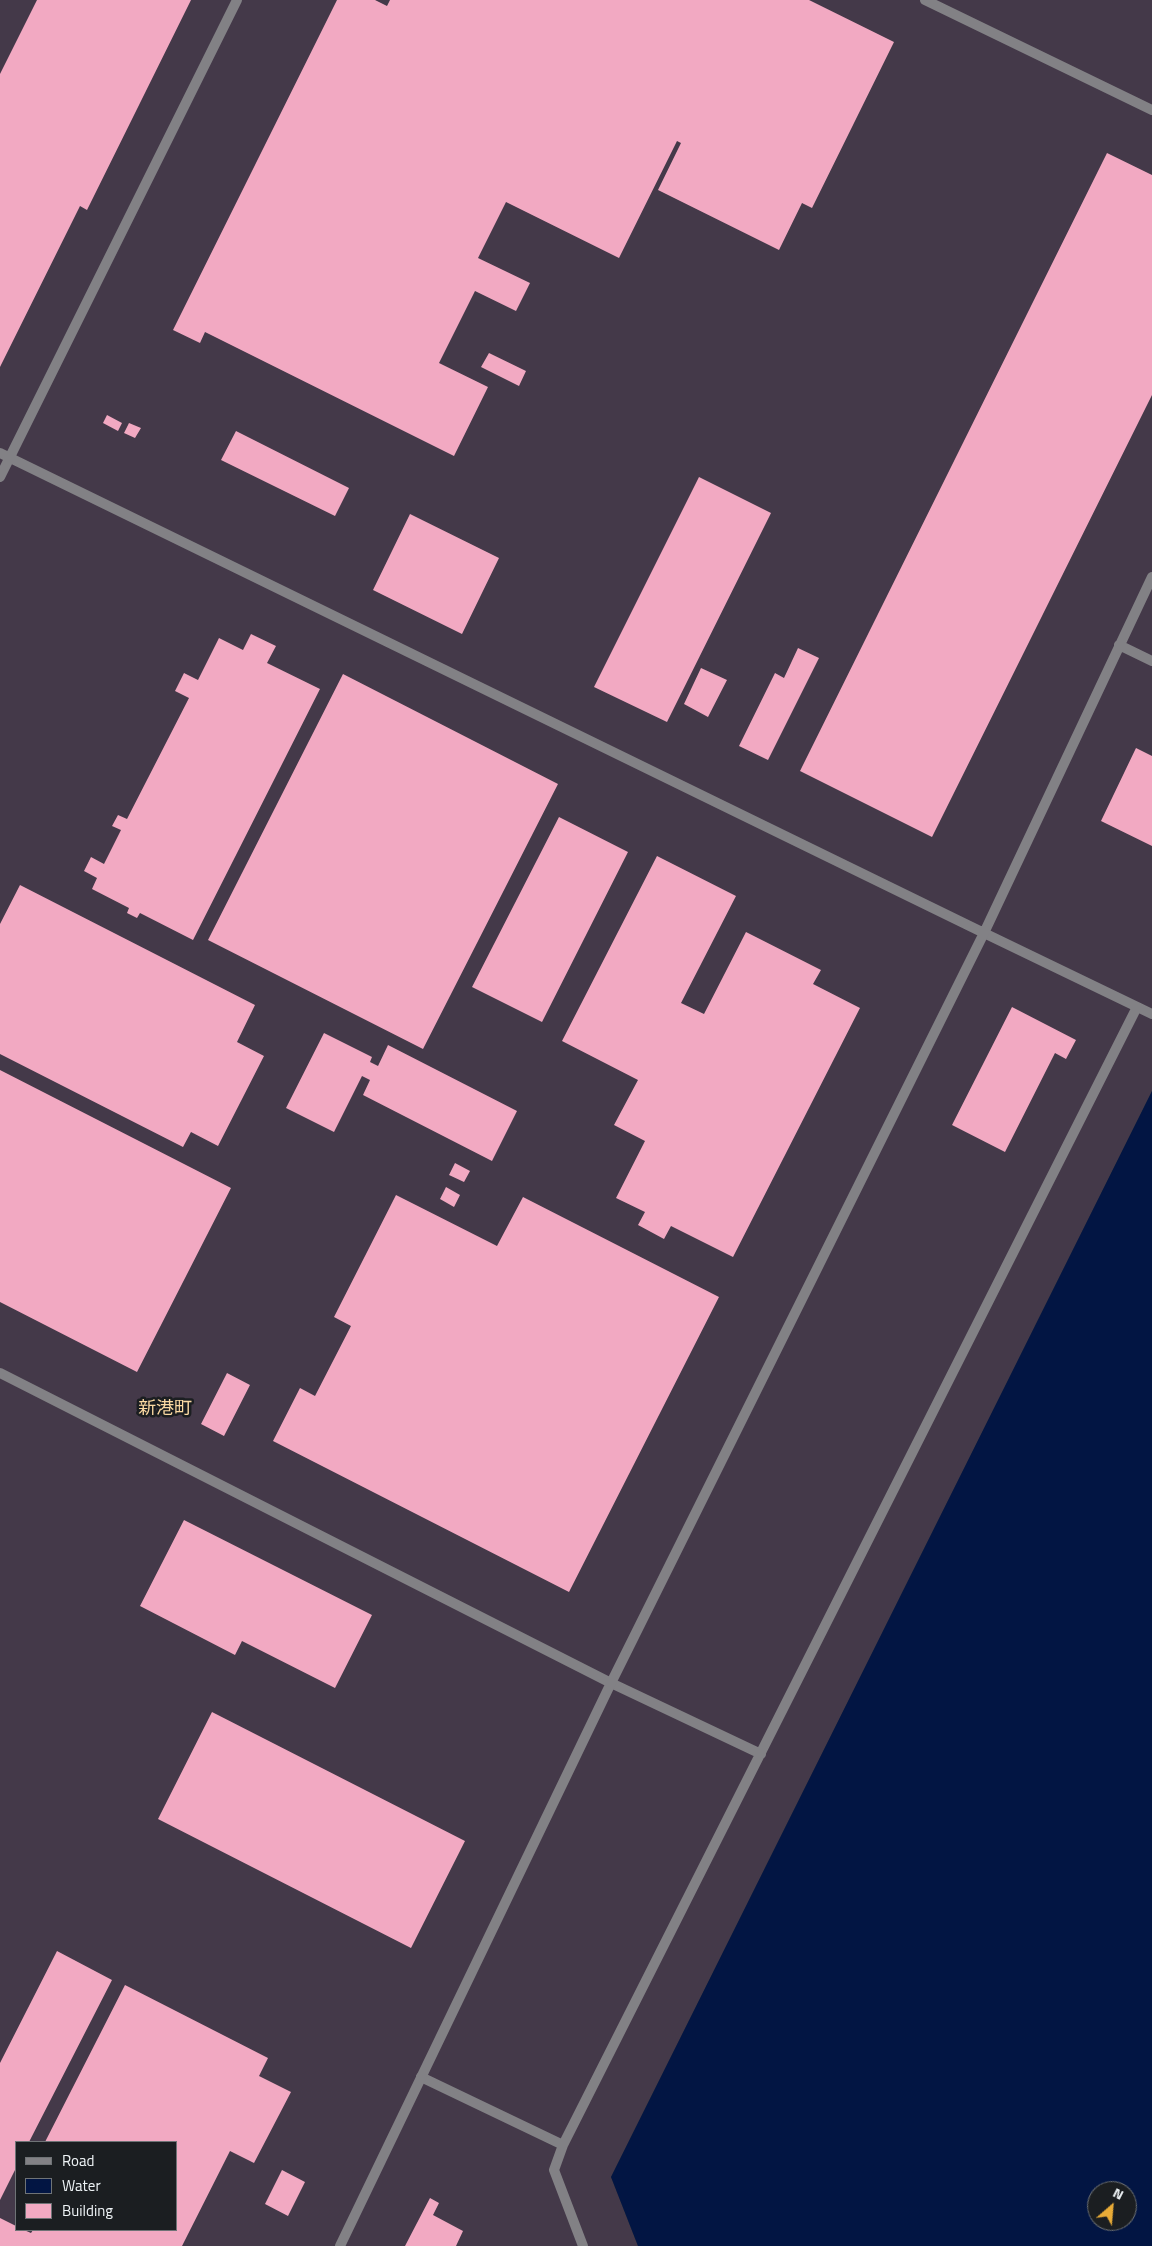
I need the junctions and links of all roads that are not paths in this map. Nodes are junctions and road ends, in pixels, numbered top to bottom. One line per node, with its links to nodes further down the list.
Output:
1 (237, 0): 4 (street)
2 (925, 0): 3 (street)
3 (1152, 110)
4 (5, 455): 5 (street); 9 (street)
5 (0, 477)
6 (1152, 577): 7 (street)
7 (1119, 645): 8 (street); 9 (street)
8 (1152, 661)
9 (984, 933): 10 (street); 13 (street)
10 (1138, 1007): 11 (street); 14 (street)
11 (1152, 1014)
12 (0, 1373): 13 (street)
13 (611, 1683): 14 (street); 15 (street)
14 (761, 1754): 16 (street)
15 (421, 2078): 16 (street); 17 (street)
16 (563, 2144): 18 (street)
17 (340, 2246)
18 (584, 2246)

